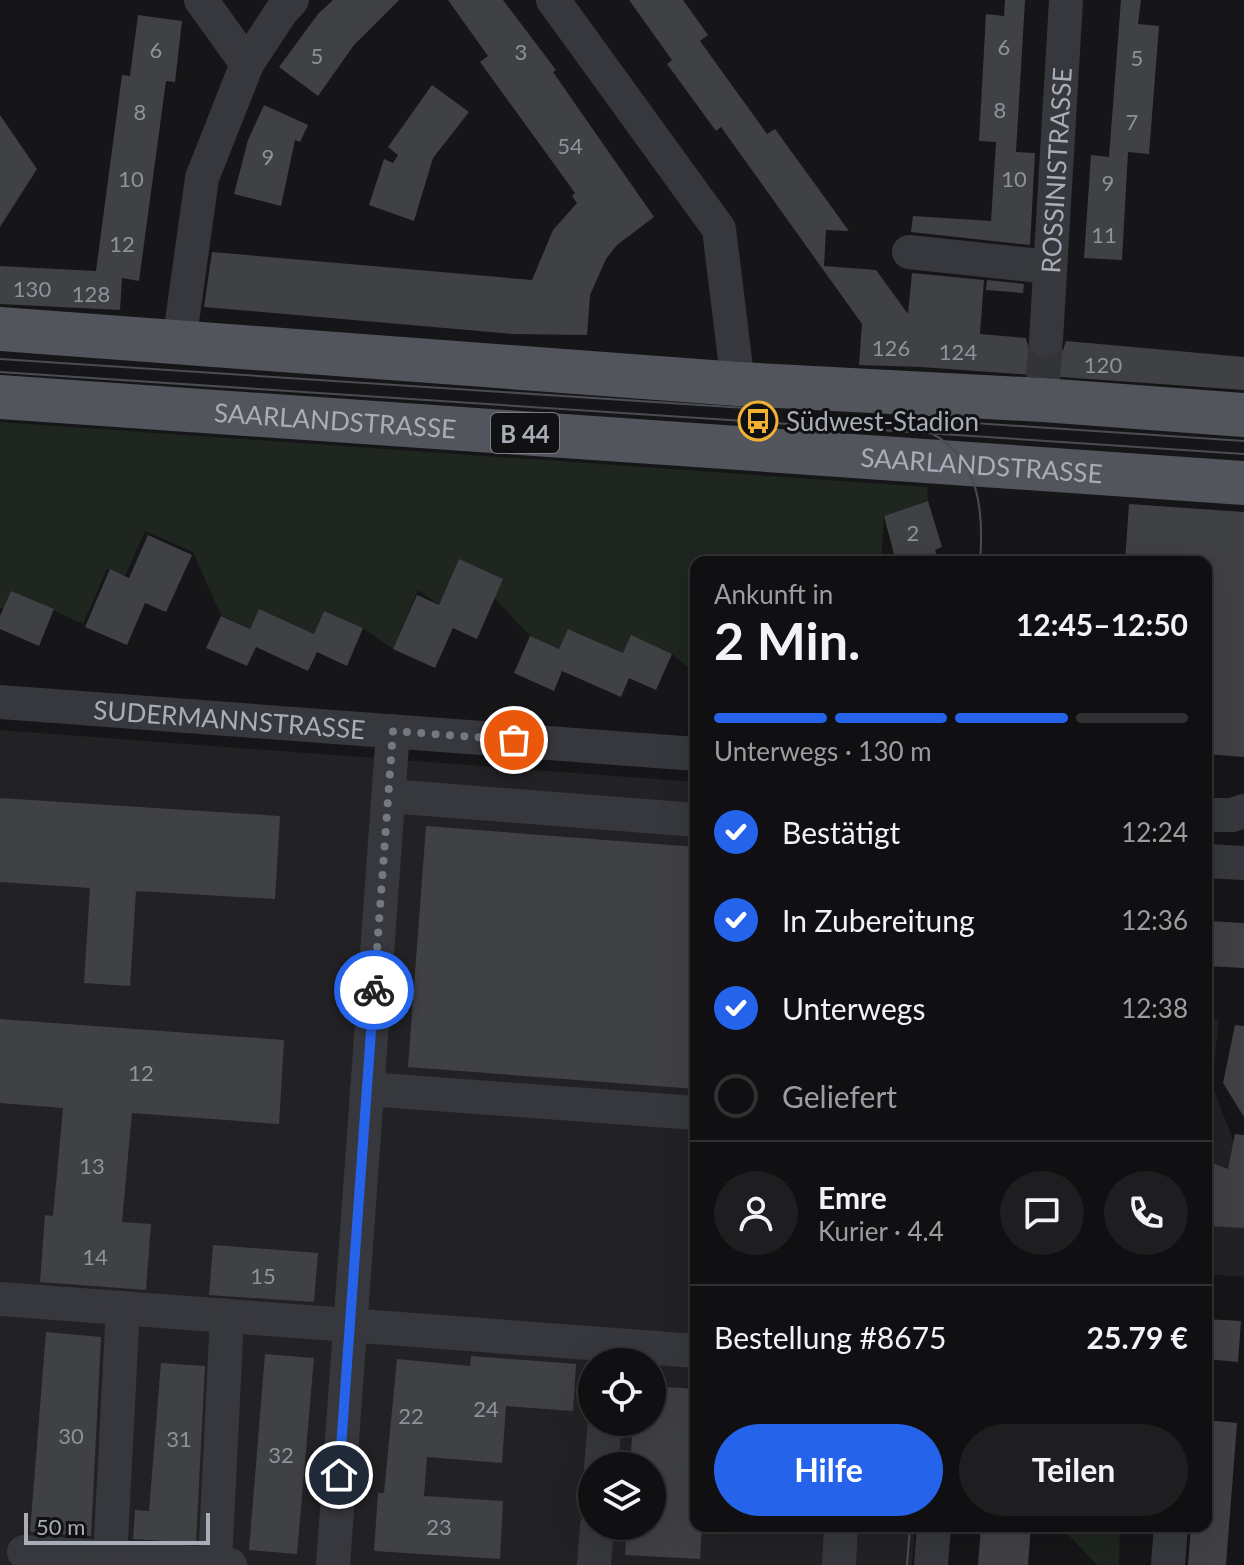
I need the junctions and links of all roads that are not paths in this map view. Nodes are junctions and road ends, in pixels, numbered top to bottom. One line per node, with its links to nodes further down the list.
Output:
1 (201, 0): 5 (street)
2 (292, 0): 5 (street)
3 (553, 0): 11 (street)
4 (1066, 0): 7 (street, ROSSINISTRASSE)
5 (247, 64): 10 (street)
6 (909, 252): 7 (street)
7 (1050, 267): 9 (street, ROSSINISTRASSE)
8 (0, 329): 10 (main road)
9 (1046, 340)
10 (179, 343): 11 (main road)
11 (738, 384): 13 (main road)
12 (0, 397): 14 (main road, SAARLANDSTRASSE / B 44)
13 (1244, 415)
14 (1244, 483)
15 (0, 702): 16 (street, SUDERMANNSTRASSE)
16 (393, 731): 17 (street, SUDERMANNSTRASSE); 18 (street)
17 (690, 754)
18 (389, 796): 21 (street); 24 (street)
19 (1244, 811): 20 (street)
20 (1212, 815)
21 (690, 820)
22 (1212, 861): 23 (street)
23 (1244, 863)
24 (367, 1089): 25 (street); 29 (street)
25 (690, 1113)
26 (0, 1299): 27 (street)
27 (123, 1308): 28 (street); 38 (street)
28 (227, 1316): 29 (street); 39 (street)
29 (350, 1325): 30 (street); 41 (street)
30 (578, 1350)
31 (690, 1351): 32 (street)
32 (666, 1352)
33 (841, 1532): 43 (street)
34 (934, 1532): 44 (street)
35 (1171, 1532): 45 (street)
36 (596, 1540): 42 (street)
37 (24, 1552): 38 (street)
38 (110, 1558): 39 (street)
39 (215, 1564): 40 (street)
40 (230, 1565)
41 (333, 1565)
42 (594, 1565)
43 (839, 1565)
44 (931, 1565)
45 (1168, 1565)

